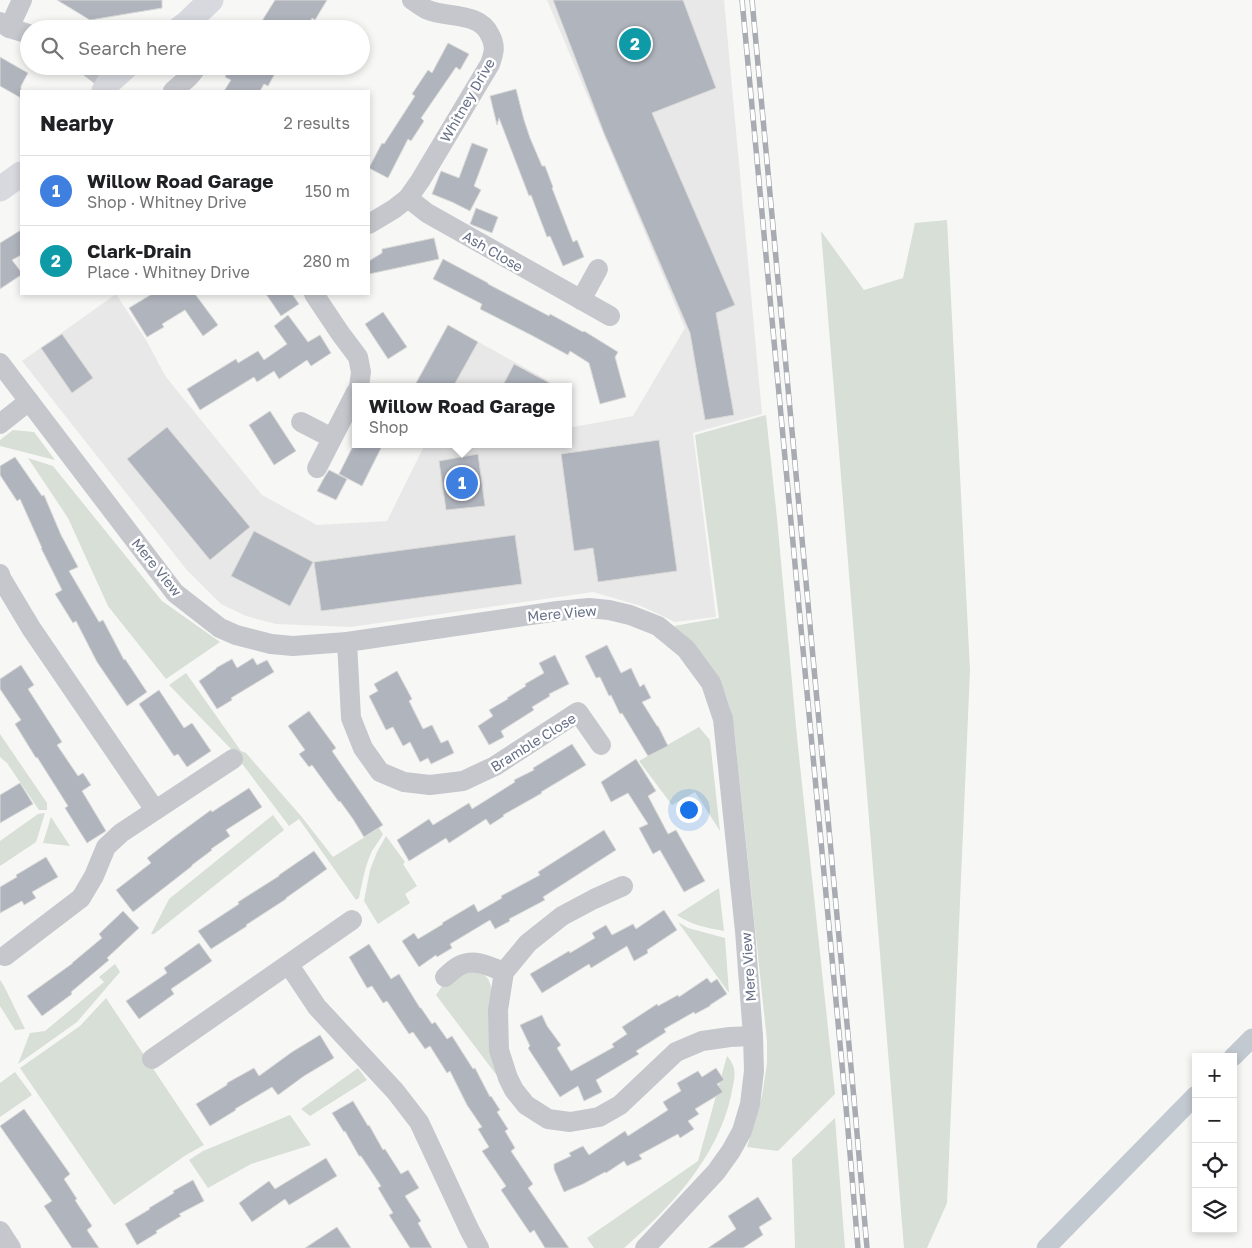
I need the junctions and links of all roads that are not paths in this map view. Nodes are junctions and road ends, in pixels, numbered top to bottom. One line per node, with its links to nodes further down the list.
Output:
1 (22, 0): 5 (street)
2 (211, 0): 4 (main road)
3 (412, 0): 11 (street, Whitney Drive)
4 (192, 20)
5 (5, 25): 6 (street)
6 (20, 31)
7 (191, 75): 8 (street)
8 (174, 90)
9 (20, 175): 10 (main road)
10 (0, 189)
11 (408, 198): 12 (street, Whitney Drive); 15 (street, Ash Close)
12 (370, 223)
13 (598, 269): 15 (street)
14 (315, 295): 18 (street)
15 (580, 300): 16 (street, Ash Close)
16 (610, 316)
17 (0, 363): 20 (street, Mere View)
18 (360, 383)
19 (352, 400): 23 (street)
20 (29, 401): 22 (street); 26 (street, Mere View)
21 (301, 422): 23 (street)
22 (0, 424)
23 (332, 438): 24 (street)
24 (317, 468)
25 (0, 577): 29 (street)
26 (347, 642): 27 (street, Bramble Close); 36 (street, Mere View)
27 (601, 745)
28 (233, 759): 29 (street)
29 (155, 810): 32 (street)
30 (623, 886): 34 (street)
31 (352, 920): 33 (street)
32 (5, 956)
33 (289, 965): 37 (street); 41 (street)
34 (504, 972): 35 (street); 36 (street)
35 (445, 977)
36 (753, 1036): 39 (street, Mere View)
37 (152, 1059)
38 (0, 1231): 40 (street)
39 (650, 1247)
40 (11, 1248)
41 (479, 1248)

